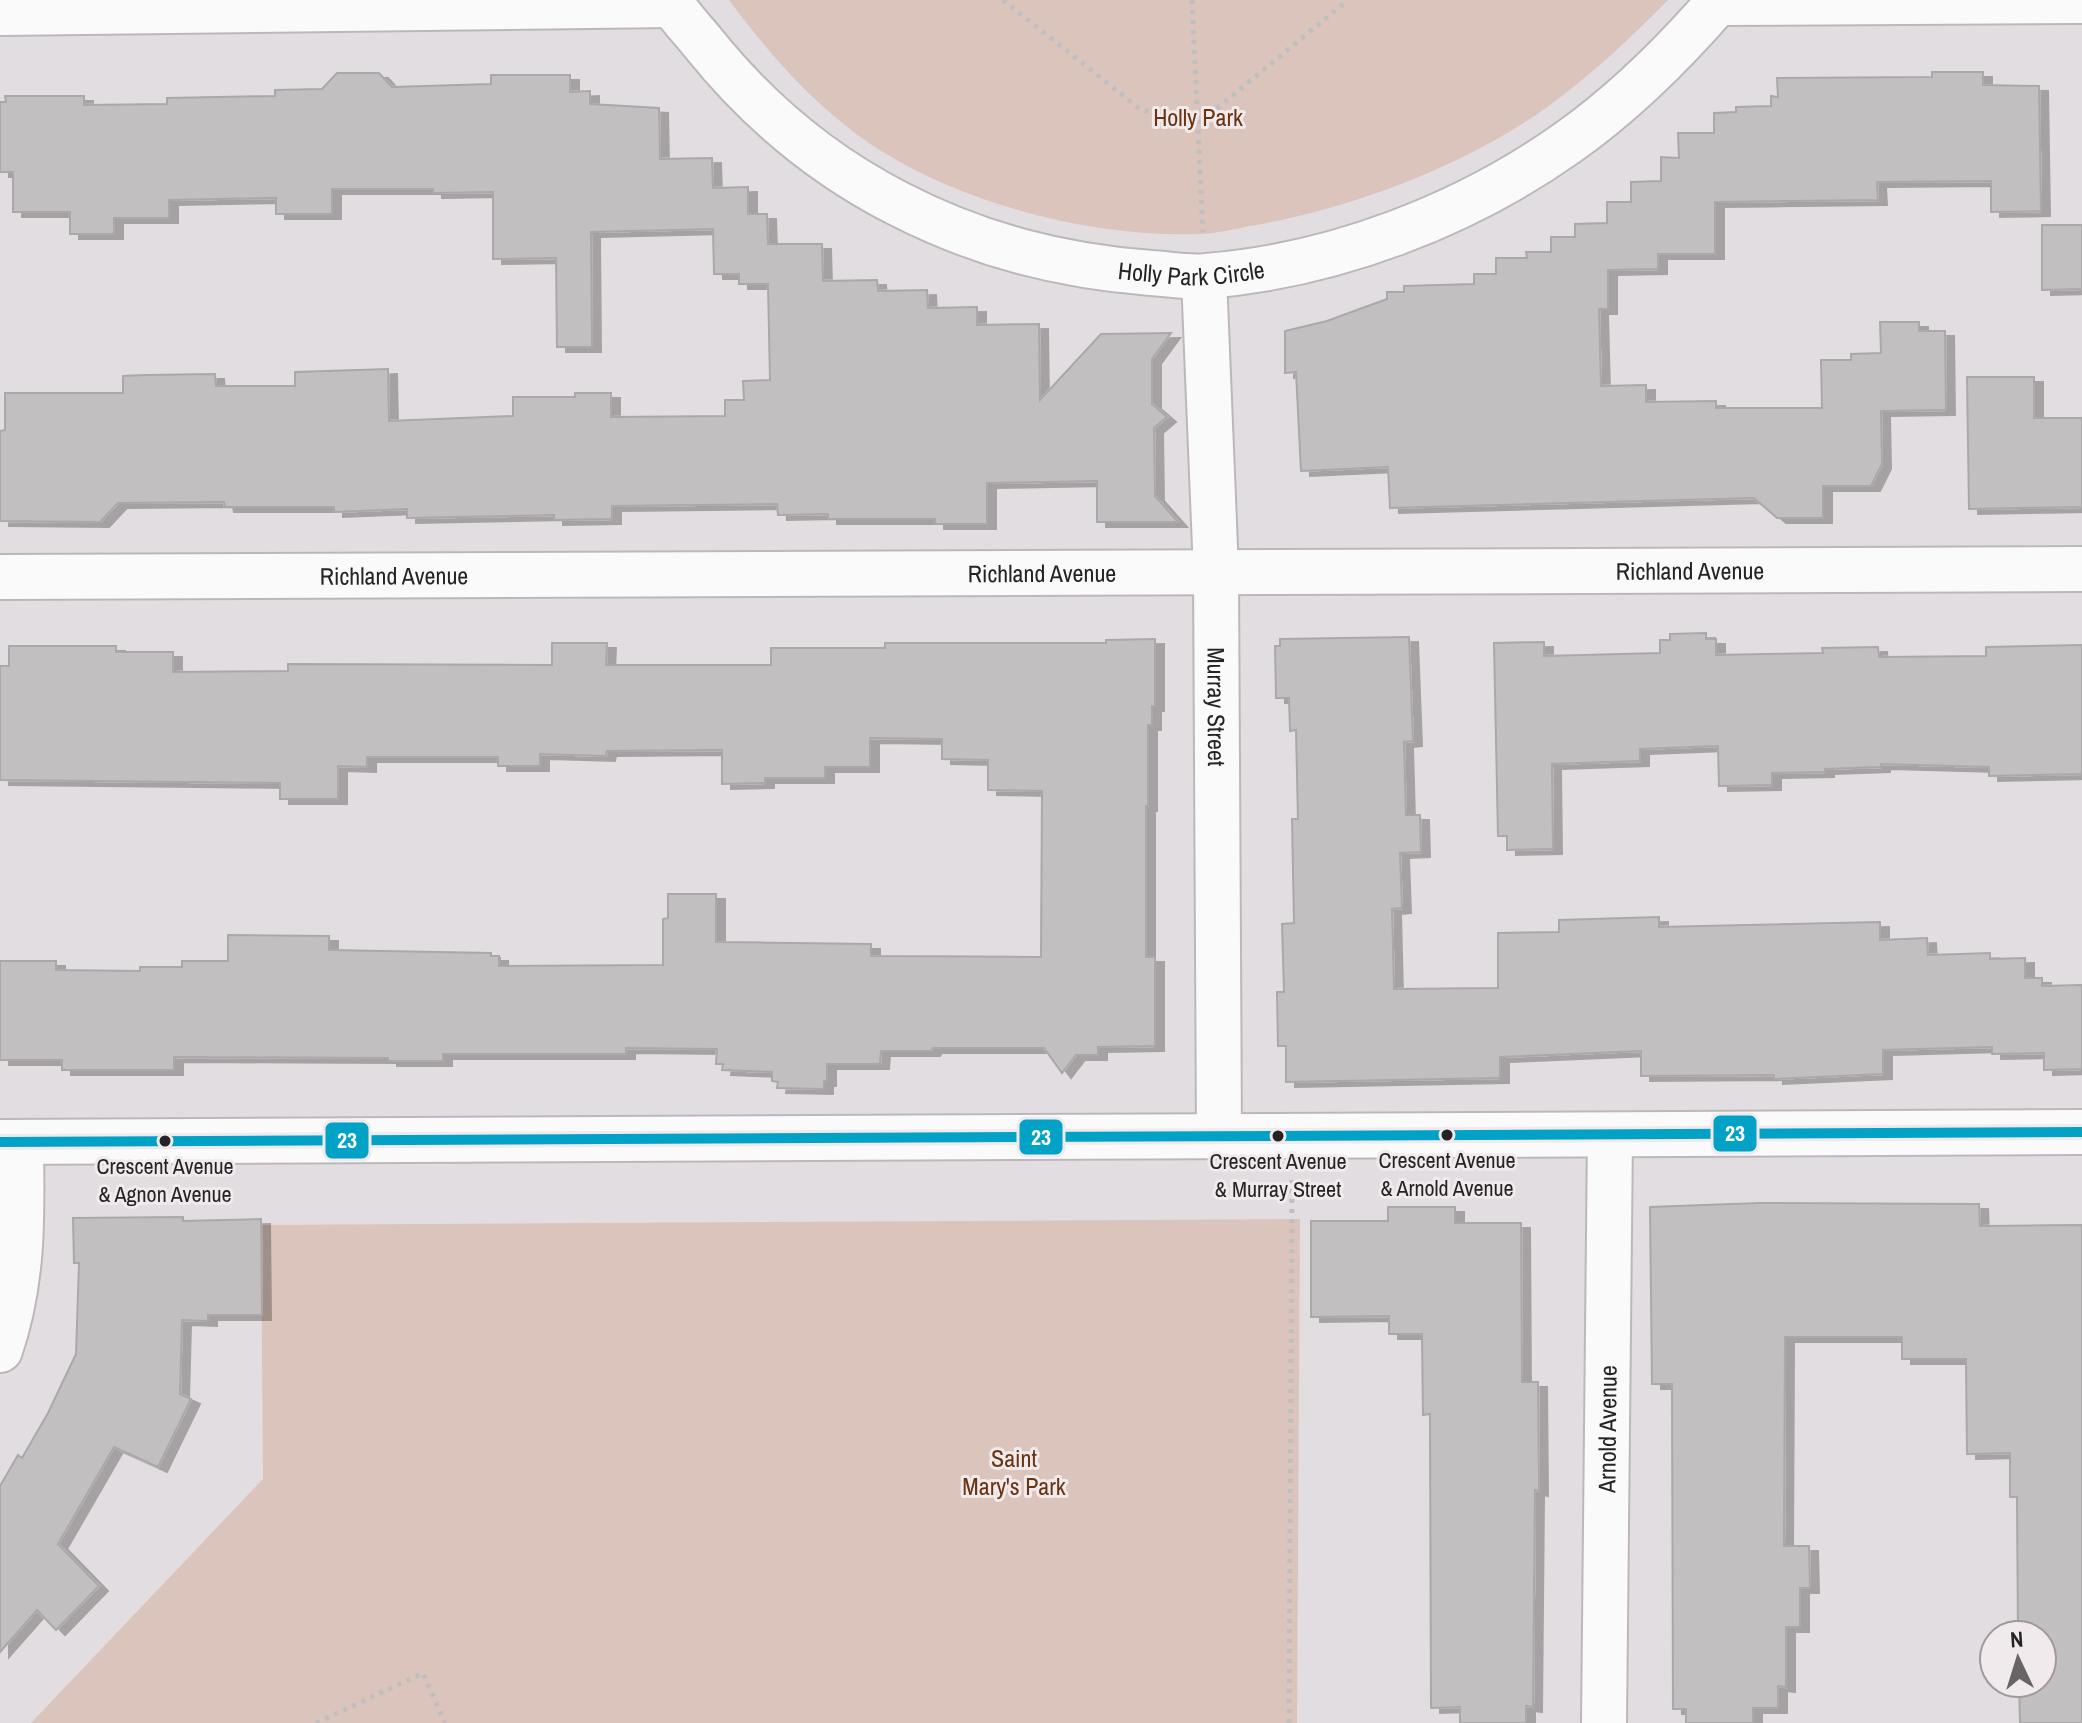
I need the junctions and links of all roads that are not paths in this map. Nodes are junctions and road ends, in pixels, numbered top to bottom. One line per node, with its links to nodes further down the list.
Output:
1 (2082, 1): 3 (street)
2 (671, 2): 4 (street); 5 (street, Holly Park Circle)
3 (1719, 2): 5 (street, Holly Park Circle)
4 (0, 13)
5 (1204, 277): 7 (street, Murray Street)
6 (2082, 569): 7 (street, Richland Avenue)
7 (1216, 572): 8 (street, Richland Avenue); 11 (street, Murray Street)
8 (0, 577)
9 (2082, 1132): 10 (street)
10 (1610, 1135): 11 (street); 14 (street, Arnold Avenue)
11 (1219, 1136): 12 (street)
12 (10, 1142): 13 (street)
13 (0, 1350)
14 (1604, 1723)

